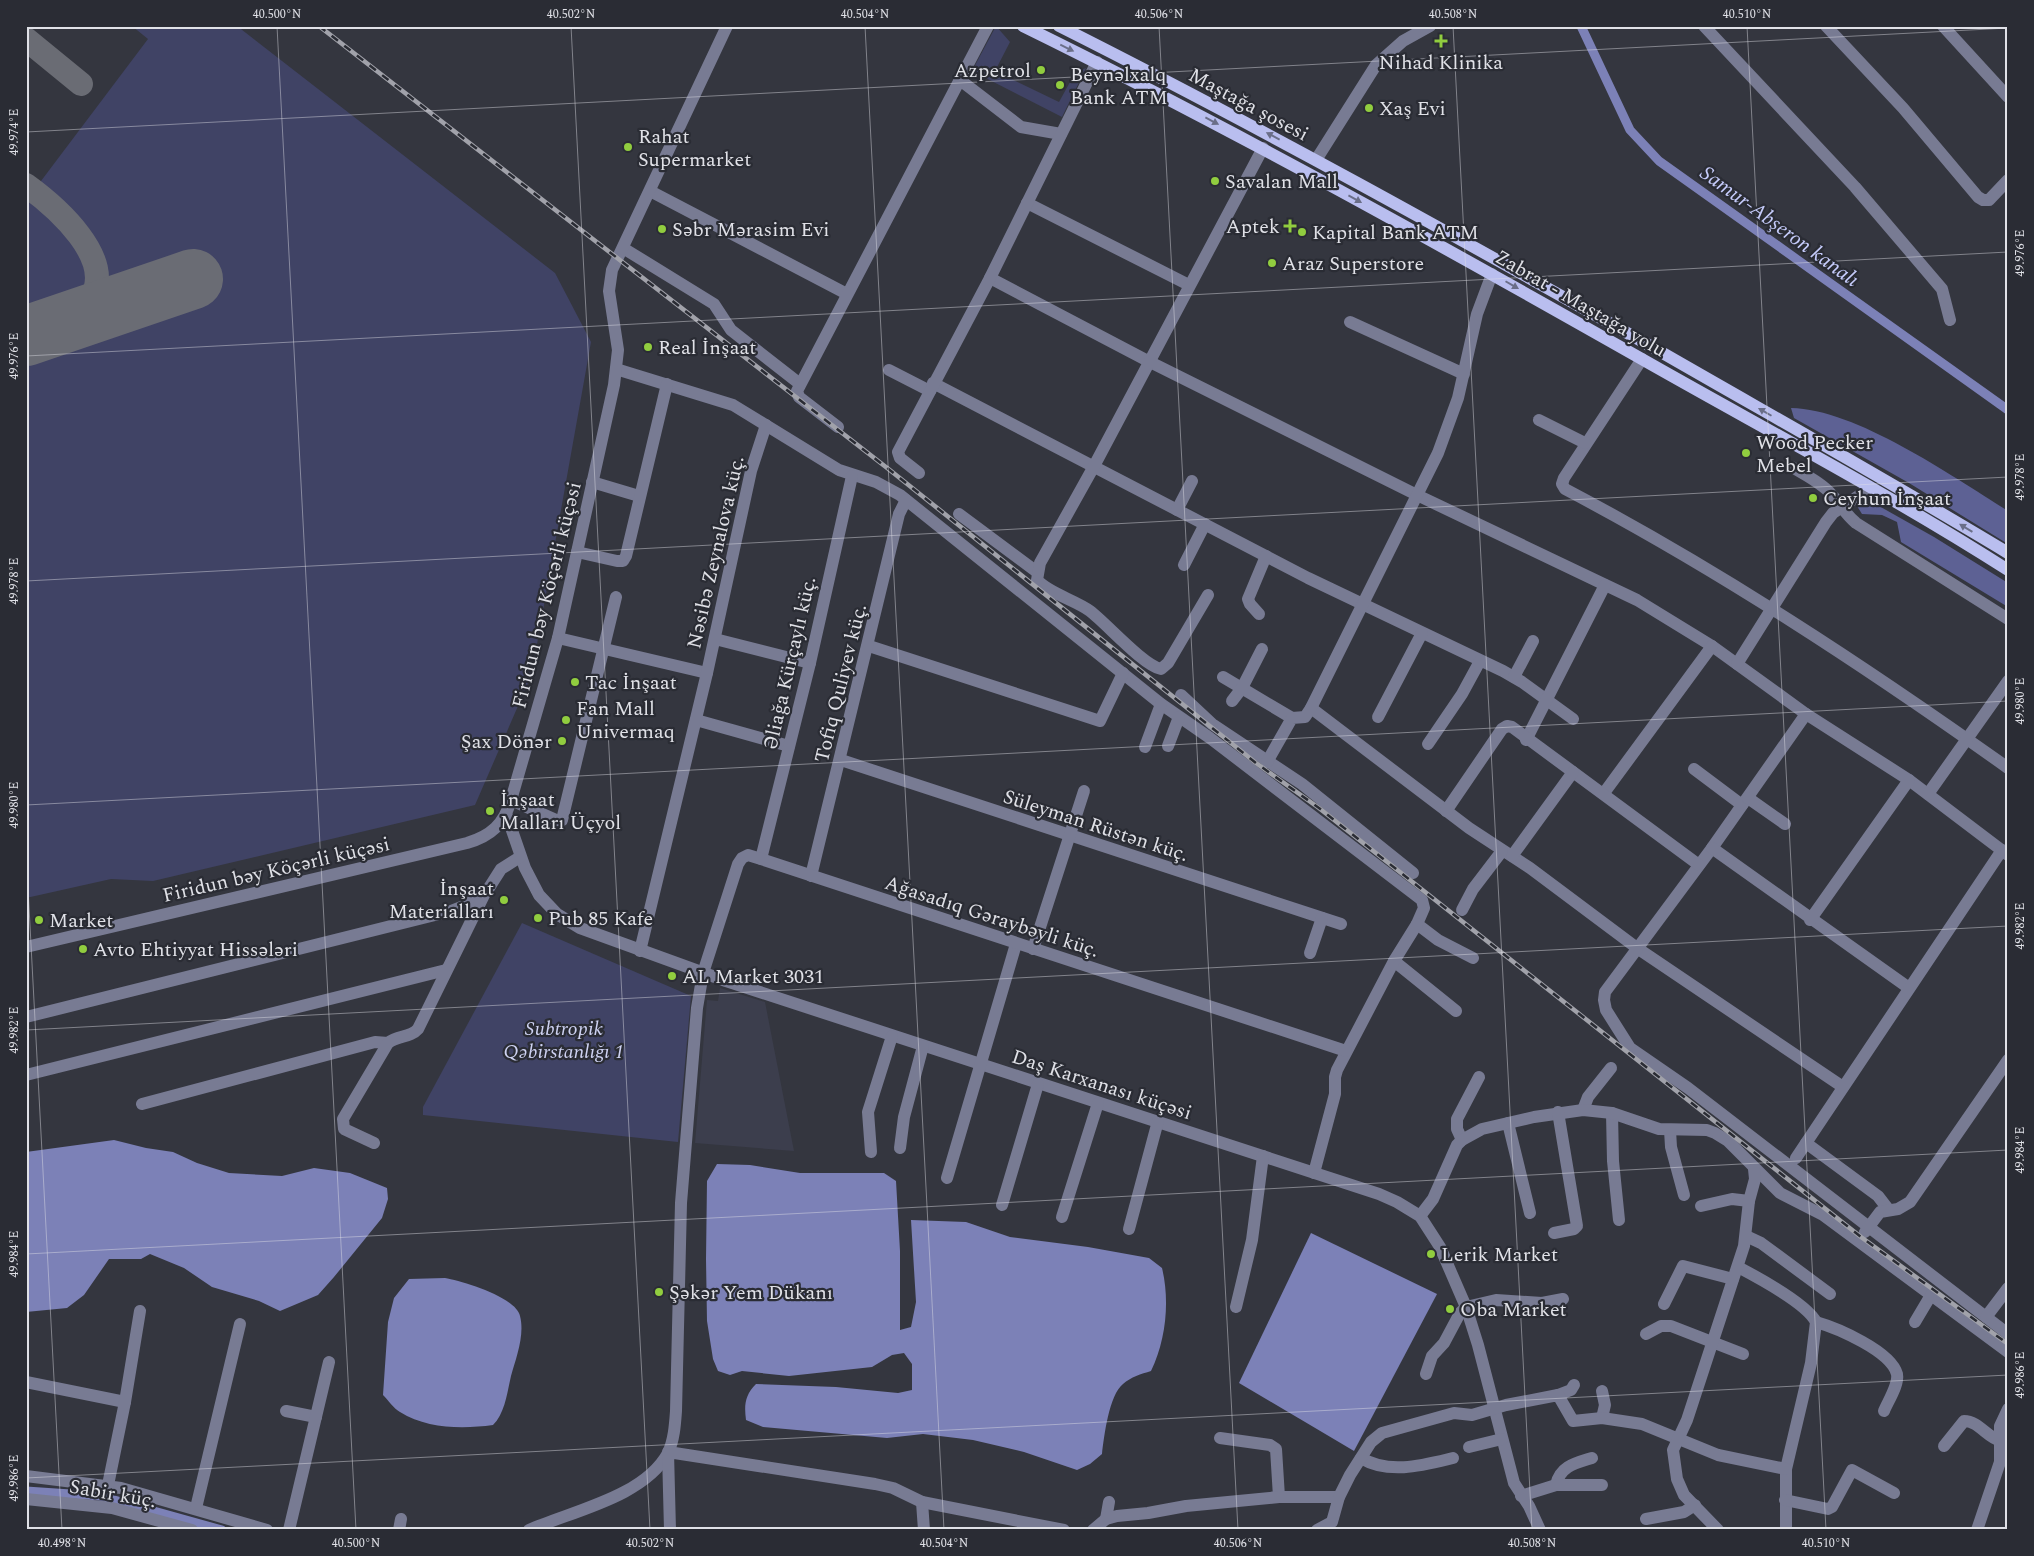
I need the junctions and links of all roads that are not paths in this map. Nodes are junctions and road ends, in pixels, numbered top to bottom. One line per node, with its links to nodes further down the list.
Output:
1 (728, 26): 17 (street, Firidun bəy Köçərli küçəsi)
2 (988, 26): 10 (street)
3 (1023, 26): 9 (main road, Zabrat - Maştağa yolu, one-way to 9)
4 (1059, 26): 14 (main road, Maştağa şosesi, one-way to 4)
5 (1430, 26): 14 (street)
6 (1704, 26): 24 (street)
7 (1826, 26): 16 (street)
8 (1942, 26): 11 (street)
9 (1097, 62): 12 (street); 13 (main road, Zabrat - Maştağa yolu, one-way to 13)
10 (960, 80): 12 (street); 23 (street)
11 (2008, 97)
12 (1061, 134): 18 (street)
13 (1263, 148): 15 (main road, Zabrat - Maştağa yolu); 22 (street)
14 (1316, 160): 15 (main road); 53 (main road, Maştağa şosesi, one-way to 14)
15 (1308, 173): 20 (main road, Zabrat - Maştağa yolu, one-way to 20)
16 (2008, 180)
17 (650, 191): 19 (street, Firidun bəy Köçərli küçəsi); 23 (street)
18 (1027, 204): 21 (street); 22 (street)
19 (623, 248): 28 (street, Firidun bəy Köçərli küçəsi); 32 (street)
20 (1492, 274): 26 (main road, Zabrat - Maştağa yolu, one-way to 26); 30 (street)
21 (990, 278): 27 (street); 33 (street)
22 (1189, 285): 27 (street)
23 (847, 294): 32 (street)
24 (1950, 320)
25 (1350, 322): 30 (street)
26 (1642, 359): 37 (street); 44 (main road, Zabrat - Maştağa yolu)
27 (1148, 361): 39 (street); 45 (street)
28 (616, 370): 31 (street); 42 (street, Firidun bəy Köçərli küçəsi)
29 (889, 370): 33 (street)
30 (1464, 374): 45 (street)
31 (667, 384): 35 (street); 46 (street)
32 (800, 384): 36 (street)
33 (931, 387): 39 (street); 40 (street)
34 (1539, 420): 37 (street)
35 (766, 425): 41 (street); 67 (street, Nəsibə Zeynalova küç.)
36 (838, 427)
37 (1585, 443): 62 (street)
38 (1792, 467): 48 (street)
39 (1093, 468): 49 (street); 57 (street)
40 (919, 473)
41 (852, 476): 47 (street); 74 (street, Əliağa Kürçaylı küç.)
42 (592, 482): 46 (street); 52 (street, Firidun bəy Köçərli küçəsi)
43 (1192, 482): 49 (street)
44 (1868, 486): 48 (street); 56 (main road, Zabrat - Maştağa yolu)
45 (1417, 495): 58 (street); 61 (street)
46 (638, 496): 52 (street)
47 (906, 500): 69 (street, Tofiq Quliyev küç.); 77 (street)
48 (1840, 508): 62 (street); 64 (street)
49 (1177, 510): 51 (street)
50 (959, 514): 57 (street)
51 (1205, 524): 54 (street); 55 (street)
52 (577, 552): 66 (street, Firidun bəy Köçərli küçəsi)
53 (2008, 553)
54 (1266, 556): 61 (street); 63 (street)
55 (1184, 565)
56 (2008, 570)
57 (1037, 572): 59 (street)
58 (1605, 585): 70 (street); 84 (street)
59 (1208, 595)
60 (616, 597): 71 (street)
61 (1361, 604): 65 (street); 86 (street)
62 (1772, 610): 75 (street); 93 (street)
63 (1259, 614)
64 (2008, 619)
65 (1422, 633): 73 (street); 89 (street)
66 (558, 638): 71 (street); 108 (street, Firidun bəy Köçərli küçəsi)
67 (715, 639): 74 (street); 76 (street, Nəsibə Zeynalova küç.)
68 (1533, 641): 79 (street)
69 (869, 646): 77 (street); 99 (street, Tofiq Quliyev küç.)
70 (1712, 646): 75 (street); 106 (street)
71 (604, 649): 76 (street); 108 (street)
72 (1262, 649): 81 (street)
73 (1480, 660): 79 (street); 95 (street)
74 (810, 663): 96 (street, Əliağa Kürçaylı küç.)
75 (1738, 664): 87 (street)
76 (707, 673): 92 (street, Nəsibə Zeynalova küç.)
77 (1123, 673): 85 (street)
78 (1223, 677): 81 (street)
79 (1514, 678): 84 (street)
80 (2008, 680): 93 (street)
81 (1242, 688): 83 (street); 90 (street)
82 (1181, 695): 100 (street)
83 (1232, 701)
84 (1547, 701): 91 (street); 94 (street)
85 (1161, 704): 88 (street); 98 (street)
86 (1311, 708): 90 (street); 110 (street)
87 (1806, 714): 104 (street); 109 (street)
88 (1179, 717): 97 (street); 127 (street)
89 (1378, 717)
90 (1292, 718): 100 (street)
91 (1574, 719)
92 (696, 720): 96 (street); 131 (street, Nəsibə Zeynalova küç.)
93 (1967, 739): 101 (street); 107 (street)
94 (1526, 740): 103 (street); 110 (street)
95 (1428, 744)
96 (789, 746): 118 (street, Əliağa Kürçaylı küç.)
97 (1168, 746)
98 (1145, 747)
99 (841, 760): 113 (street, Süleyman Rüstən küç.); 121 (street, Tofiq Quliyev küç.)
100 (1267, 762): 120 (street)
101 (2008, 768)
102 (1694, 769): 109 (street)
103 (1573, 772): 106 (street); 116 (street)
104 (1909, 780): 107 (street); 125 (street)
105 (1084, 791): 113 (street)
106 (1604, 793): 119 (street)
107 (1928, 794): 115 (street)
108 (512, 800): 111 (street, Firidun bəy Köçərli küçəsi)
109 (1745, 801): 112 (street); 114 (street)
110 (1446, 811): 116 (street)
111 (506, 816): 117 (street, Daş Karxanası küçəsi); 129 (street, Firidun bəy Köçərli küçəsi)
112 (1785, 824)
113 (1070, 837): 124 (street, Süleyman Rüstən küç.); 132 (street)
114 (1712, 848): 119 (street); 125 (street)
115 (2005, 852): 138 (street)
116 (1507, 854): 123 (street); 130 (street)
117 (520, 857): 122 (street); 131 (street, Daş Karxanası küçəsi)
118 (761, 859): 121 (street, Ağasadıq Gəraybəyli küç.); 137 (street, Ağasadıq Gəraybəyli küç.)
119 (1699, 865): 130 (street)
120 (1413, 872)
121 (812, 876): 128 (street, Ağasadıq Gəraybəyli küç.)
122 (486, 891): 136 (street); 140 (street)
123 (1462, 910)
124 (1322, 918): 126 (street, Süleyman Rüstən küç.); 133 (street)
125 (1810, 920): 138 (street)
126 (1341, 924)
127 (1417, 924): 134 (street); 135 (street)
128 (1016, 944): 132 (street, Ağasadıq Gəraybəyli küç.); 146 (street)
129 (26, 947)
130 (1637, 948): 151 (street); 179 (street)
131 (640, 950): 137 (street, Daş Karxanası küçəsi)
132 (1033, 950): 144 (street, Ağasadıq Gəraybəyli küç.)
133 (1310, 953)
134 (1473, 958)
135 (1394, 961): 139 (street); 144 (street)
136 (446, 970): 142 (street); 148 (street)
137 (703, 973): 141 (street, Daş Karxanası küçəsi); 221 (street)
138 (1909, 988): 151 (street)
139 (1456, 1011)
140 (26, 1017)
141 (892, 1036): 143 (street, Daş Karxanası küçəsi); 164 (street)
142 (388, 1043): 153 (street); 161 (street)
143 (924, 1046): 146 (street, Daş Karxanası küçəsi); 163 (street)
144 (1346, 1051): 168 (street)
145 (2008, 1060): 174 (street)
146 (981, 1065): 150 (street, Daş Karxanası küçəsi); 169 (street)
147 (1611, 1068): 154 (street)
148 (26, 1075)
149 (1479, 1077): 160 (street)
150 (1038, 1084): 152 (street, Daş Karxanası küçəsi); 172 (street)
151 (1843, 1087): 162 (street)
152 (1098, 1103): 157 (street, Daş Karxanası küçəsi); 177 (street)
153 (142, 1104)
154 (1583, 1110): 155 (street); 156 (street)
155 (1558, 1112): 158 (street); 181 (street)
156 (1612, 1113): 159 (street); 178 (street)
157 (1158, 1121): 165 (street, Daş Karxanası küçəsi); 180 (street)
158 (1508, 1123): 160 (street); 175 (street)
159 (1670, 1130): 167 (street); 170 (street)
160 (1462, 1140): 176 (street)
161 (374, 1143)
162 (1806, 1143): 166 (street); 174 (street)
163 (900, 1148)
164 (870, 1152)
165 (1262, 1156): 168 (street, Daş Karxanası küçəsi); 190 (street)
166 (1796, 1158)
167 (1754, 1169): 171 (street); 183 (street)
168 (1314, 1172): 176 (street, Daş Karxanası küçəsi)
169 (948, 1178)
170 (1684, 1195)
171 (1749, 1202): 173 (street); 182 (street)
172 (1002, 1205)
173 (1701, 1206)
174 (1888, 1209): 179 (street)
175 (1530, 1213)
176 (1420, 1216): 191 (street, Daş Karxanası küçəsi)
177 (1062, 1217)
178 (1618, 1220)
179 (1868, 1226): 183 (street); 193 (street)
180 (1129, 1229)
181 (1554, 1233)
182 (1746, 1236): 184 (street); 186 (street)
183 (1858, 1241): 187 (street)
184 (1736, 1273): 189 (street); 194 (street); 199 (street)
185 (2008, 1288): 193 (street)
186 (1830, 1294)
187 (1931, 1295): 195 (street); 200 (street)
188 (1563, 1299): 191 (street)
189 (1664, 1304)
190 (1236, 1306)
191 (1466, 1307): 203 (street); 209 (street, Daş Karxanası küçəsi)
192 (140, 1311): 208 (street)
193 (1986, 1317): 198 (street)
194 (1816, 1322): 212 (street); 225 (street)
195 (1915, 1322)
196 (240, 1324): 239 (street)
197 (1646, 1334): 199 (street)
198 (2008, 1334)
199 (1713, 1342): 201 (street); 216 (street)
200 (2008, 1352)
201 (1743, 1354)
202 (329, 1362): 213 (street)
203 (1426, 1374)
204 (26, 1382): 208 (street)
205 (1574, 1385): 207 (street)
206 (1602, 1391): 214 (street)
207 (1558, 1395): 209 (street); 214 (street)
208 (125, 1402): 227 (street)
209 (1494, 1408): 217 (street, Daş Karxanası küçəsi); 222 (street)
210 (2008, 1408): 218 (street)
211 (286, 1410): 213 (street)
212 (1884, 1411)
213 (316, 1417): 244 (street)
214 (1602, 1418): 216 (street)
215 (1220, 1438): 232 (street)
216 (1679, 1438): 225 (street); 238 (street)
217 (1502, 1439): 219 (street); 231 (street, Daş Karxanası küçəsi)
218 (2002, 1441): 220 (street); 254 (street)
219 (1469, 1446)
220 (1944, 1446)
221 (668, 1452): 236 (street); 245 (street); 246 (street)
222 (1361, 1458): 223 (street); 233 (street)
223 (1453, 1458)
224 (1592, 1458): 228 (street)
225 (1786, 1469): 235 (street)
226 (26, 1476): 227 (street)
227 (108, 1485): 239 (street)
228 (1556, 1485): 229 (street); 231 (street)
229 (1602, 1485)
230 (1894, 1493): 235 (street)
231 (1521, 1496): 251 (street, Daş Karxanası küçəsi)
232 (1279, 1497): 233 (street); 240 (street)
233 (1340, 1497): 250 (street)
234 (26, 1499): 242 (street, Sabir küç.)
235 (1785, 1500): 253 (street)
236 (922, 1502): 247 (street); 248 (street)
237 (1109, 1502): 240 (street)
238 (1695, 1505): 241 (street); 252 (street)
239 (193, 1507): 242 (street); 243 (street)
240 (1106, 1519): 249 (street)
241 (1646, 1519)
242 (188, 1528)
243 (267, 1530)
244 (289, 1530)
245 (529, 1530)
246 (670, 1530)
247 (924, 1530)
248 (1064, 1530)
249 (1093, 1530)
250 (1317, 1530)
251 (1540, 1530)
252 (1718, 1530)
253 (1786, 1530)
254 (1977, 1530)

